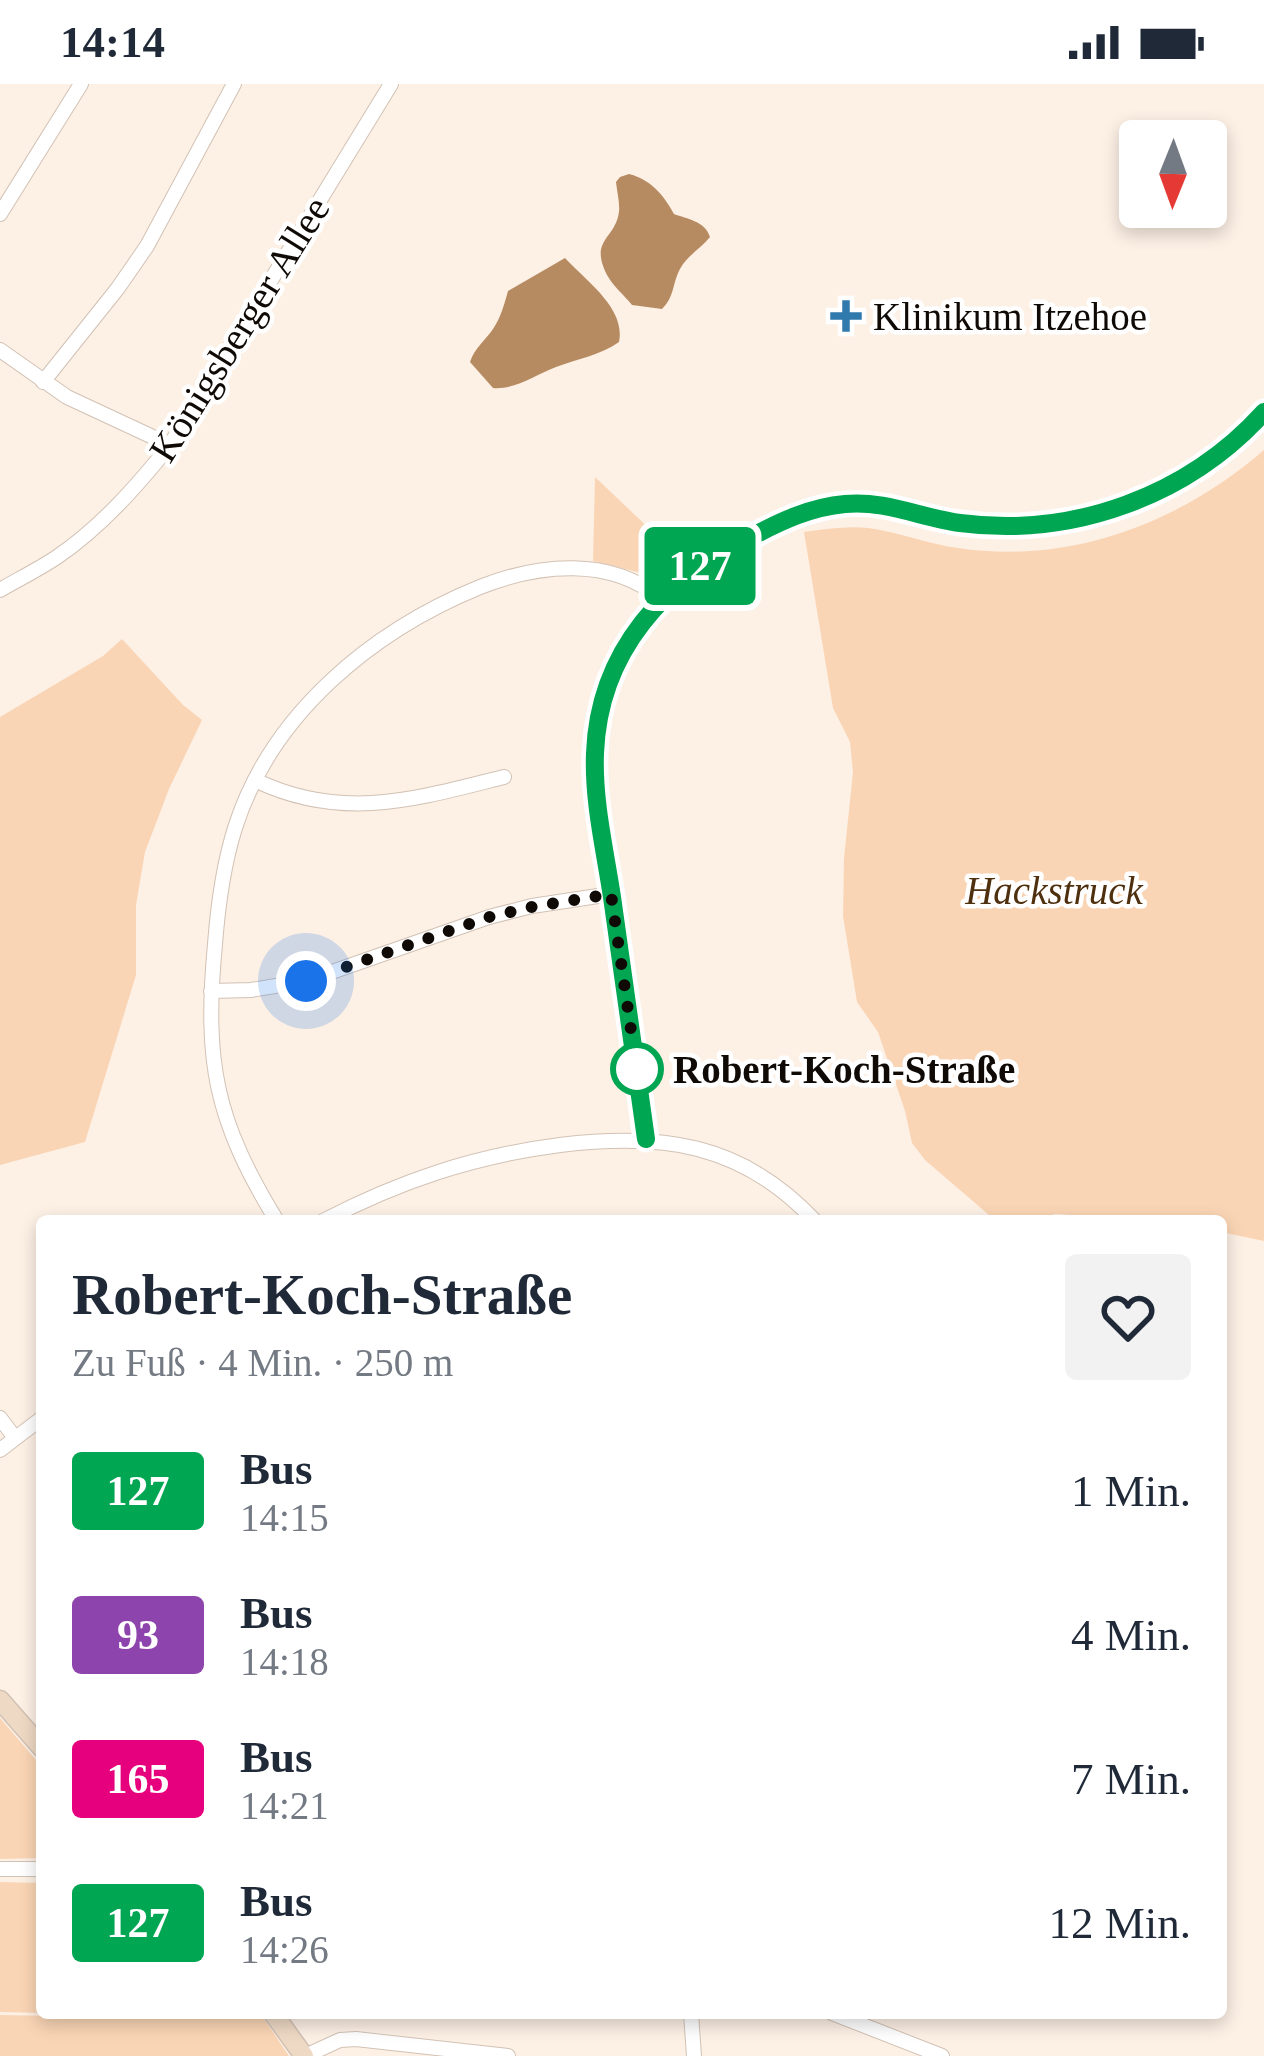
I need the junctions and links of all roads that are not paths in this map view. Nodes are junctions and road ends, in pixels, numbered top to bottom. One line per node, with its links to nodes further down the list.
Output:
1 (81, 84): 4 (street)
2 (234, 84): 6 (street)
3 (392, 84): 8 (street, Königsberger Allee)
4 (0, 214)
5 (0, 350): 6 (street)
6 (43, 382): 8 (street)
7 (1264, 412): 10 (street)
8 (170, 445): 9 (street, Königsberger Allee)
9 (0, 590)
10 (661, 599): 12 (street); 13 (street)
11 (503, 777): 12 (street)
12 (255, 780): 14 (street)
13 (611, 894): 14 (street); 15 (street)
14 (211, 991): 16 (street)
15 (646, 1139): 17 (street); 18 (street)
16 (274, 1215)
17 (336, 1215)
18 (808, 1215)
19 (0, 1418): 21 (street)
20 (36, 1423): 21 (street)
21 (16, 1438): 22 (street)
22 (0, 1450)
23 (0, 1700): 24 (street)
24 (36, 1741)
25 (0, 1869): 26 (street)
26 (36, 1869)
27 (277, 2019): 30 (street)
28 (691, 2019): 32 (street)
29 (847, 2019): 33 (street)
30 (305, 2056): 31 (street)
31 (508, 2056)
32 (694, 2056)
33 (942, 2056)

